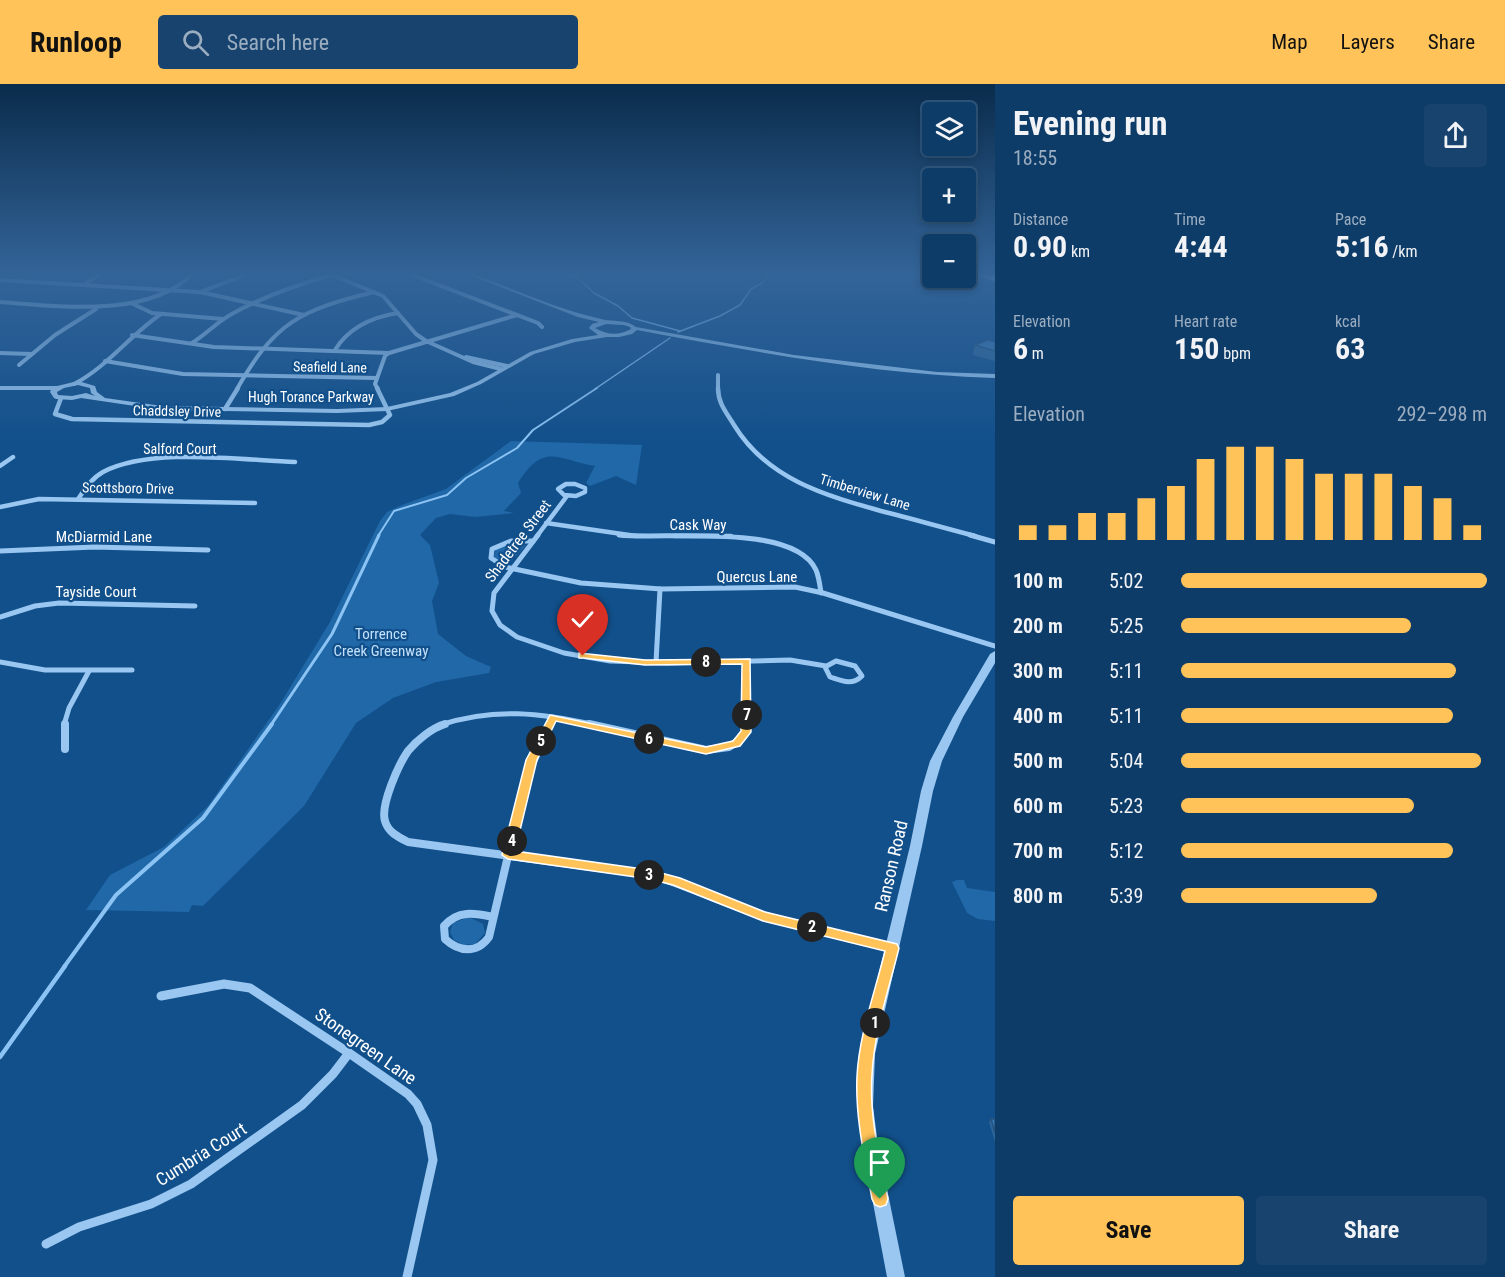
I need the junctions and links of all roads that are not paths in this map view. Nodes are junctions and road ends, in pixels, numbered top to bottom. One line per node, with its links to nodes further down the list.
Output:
1 (63, 330): 20 (street)
2 (139, 330): 11 (street)
3 (210, 330): 15 (street)
4 (283, 330): 16 (street)
5 (355, 330): 17 (street)
6 (415, 330): 14 (street)
7 (466, 330): 14 (street)
8 (590, 330): 13 (street, Hugh Torance Parkway)
9 (598, 330): 12 (street)
10 (632, 331): 12 (street, Hugh Torance Parkway); 27 (street)
11 (132, 335): 15 (street); 21 (street)
12 (607, 335): 13 (street, Hugh Torance Parkway)
13 (574, 340): 23 (street, Hugh Torance Parkway)
14 (426, 341): 19 (street); 23 (street)
15 (191, 343): 16 (street)
16 (263, 349): 17 (street); 26 (street)
17 (335, 350): 19 (street)
18 (0, 352): 20 (street)
19 (388, 352): 28 (street)
20 (33, 354): 22 (street)
21 (105, 361): 25 (street); 26 (street, Seafield Lane)
22 (19, 365)
23 (504, 368): 40 (street, Hugh Torance Parkway)
24 (718, 375): 50 (street, Timberview Lane)
25 (90, 376): 29 (street); 30 (street)
26 (247, 376): 28 (street, Seafield Lane); 39 (street)
27 (995, 376)
28 (376, 378): 40 (street)
29 (74, 384): 30 (street); 32 (street)
30 (86, 384): 33 (street, Hugh Torance Parkway)
31 (0, 388): 32 (street)
32 (56, 390): 35 (street)
33 (92, 391): 34 (street, Hugh Torance Parkway); 37 (street, Hugh Torance Parkway)
34 (81, 396): 36 (street, Hugh Torance Parkway); 37 (street, Hugh Torance Parkway)
35 (61, 398): 36 (street, Hugh Torance Parkway); 38 (street)
36 (72, 398): 38 (street)
37 (108, 399): 39 (street, Hugh Torance Parkway)
38 (57, 407): 40 (street, Chaddsley Drive)
39 (225, 409): 40 (street, Hugh Torance Parkway)
40 (387, 409)
41 (13, 457): 43 (street)
42 (295, 462): 45 (street, Salford Court)
43 (0, 466)
44 (567, 496): 44 (street, Shadetree Street); 48 (street, Shadetree Street)
45 (78, 499): 46 (street, Scottsboro Drive); 47 (street, Scottsboro Drive)
46 (255, 503)
47 (1, 505)
48 (546, 523): 49 (street, Shadetree Street); 55 (street, Cask Way)
49 (533, 541): 53 (street, Shadetree Street); 53 (street)
50 (995, 542)
51 (208, 550): 52 (street, McDiarmid Lane)
52 (0, 551)
53 (512, 569): 54 (street, Quercus Lane); 61 (street, Shadetree Street)
54 (660, 589): 55 (street, Quercus Lane); 61 (street)
55 (821, 593): 58 (street, Quercus Lane)
56 (195, 606): 57 (street, Tayside Court)
57 (0, 617)
58 (995, 646)
59 (995, 654): 70 (street, Ranson Road)
60 (747, 661): 61 (street, Shadetree Street); 63 (street, Shadetree Street); 66 (street)
61 (656, 662)
62 (1, 664): 64 (street)
63 (826, 666): 63 (street, Shadetree Street)
64 (89, 670): 65 (street); 67 (street)
65 (132, 670)
66 (553, 717): 68 (street); 68 (street)
67 (65, 750)
68 (508, 855): 69 (street); 70 (street)
69 (494, 917): 69 (street)
70 (892, 948): 75 (street, Ranson Road)
71 (161, 996): 72 (street, Stonegreen Lane)
72 (350, 1053): 73 (street, Cumbria Court); 74 (street, Stonegreen Lane)
73 (46, 1244)
74 (407, 1277)
75 (896, 1277)

